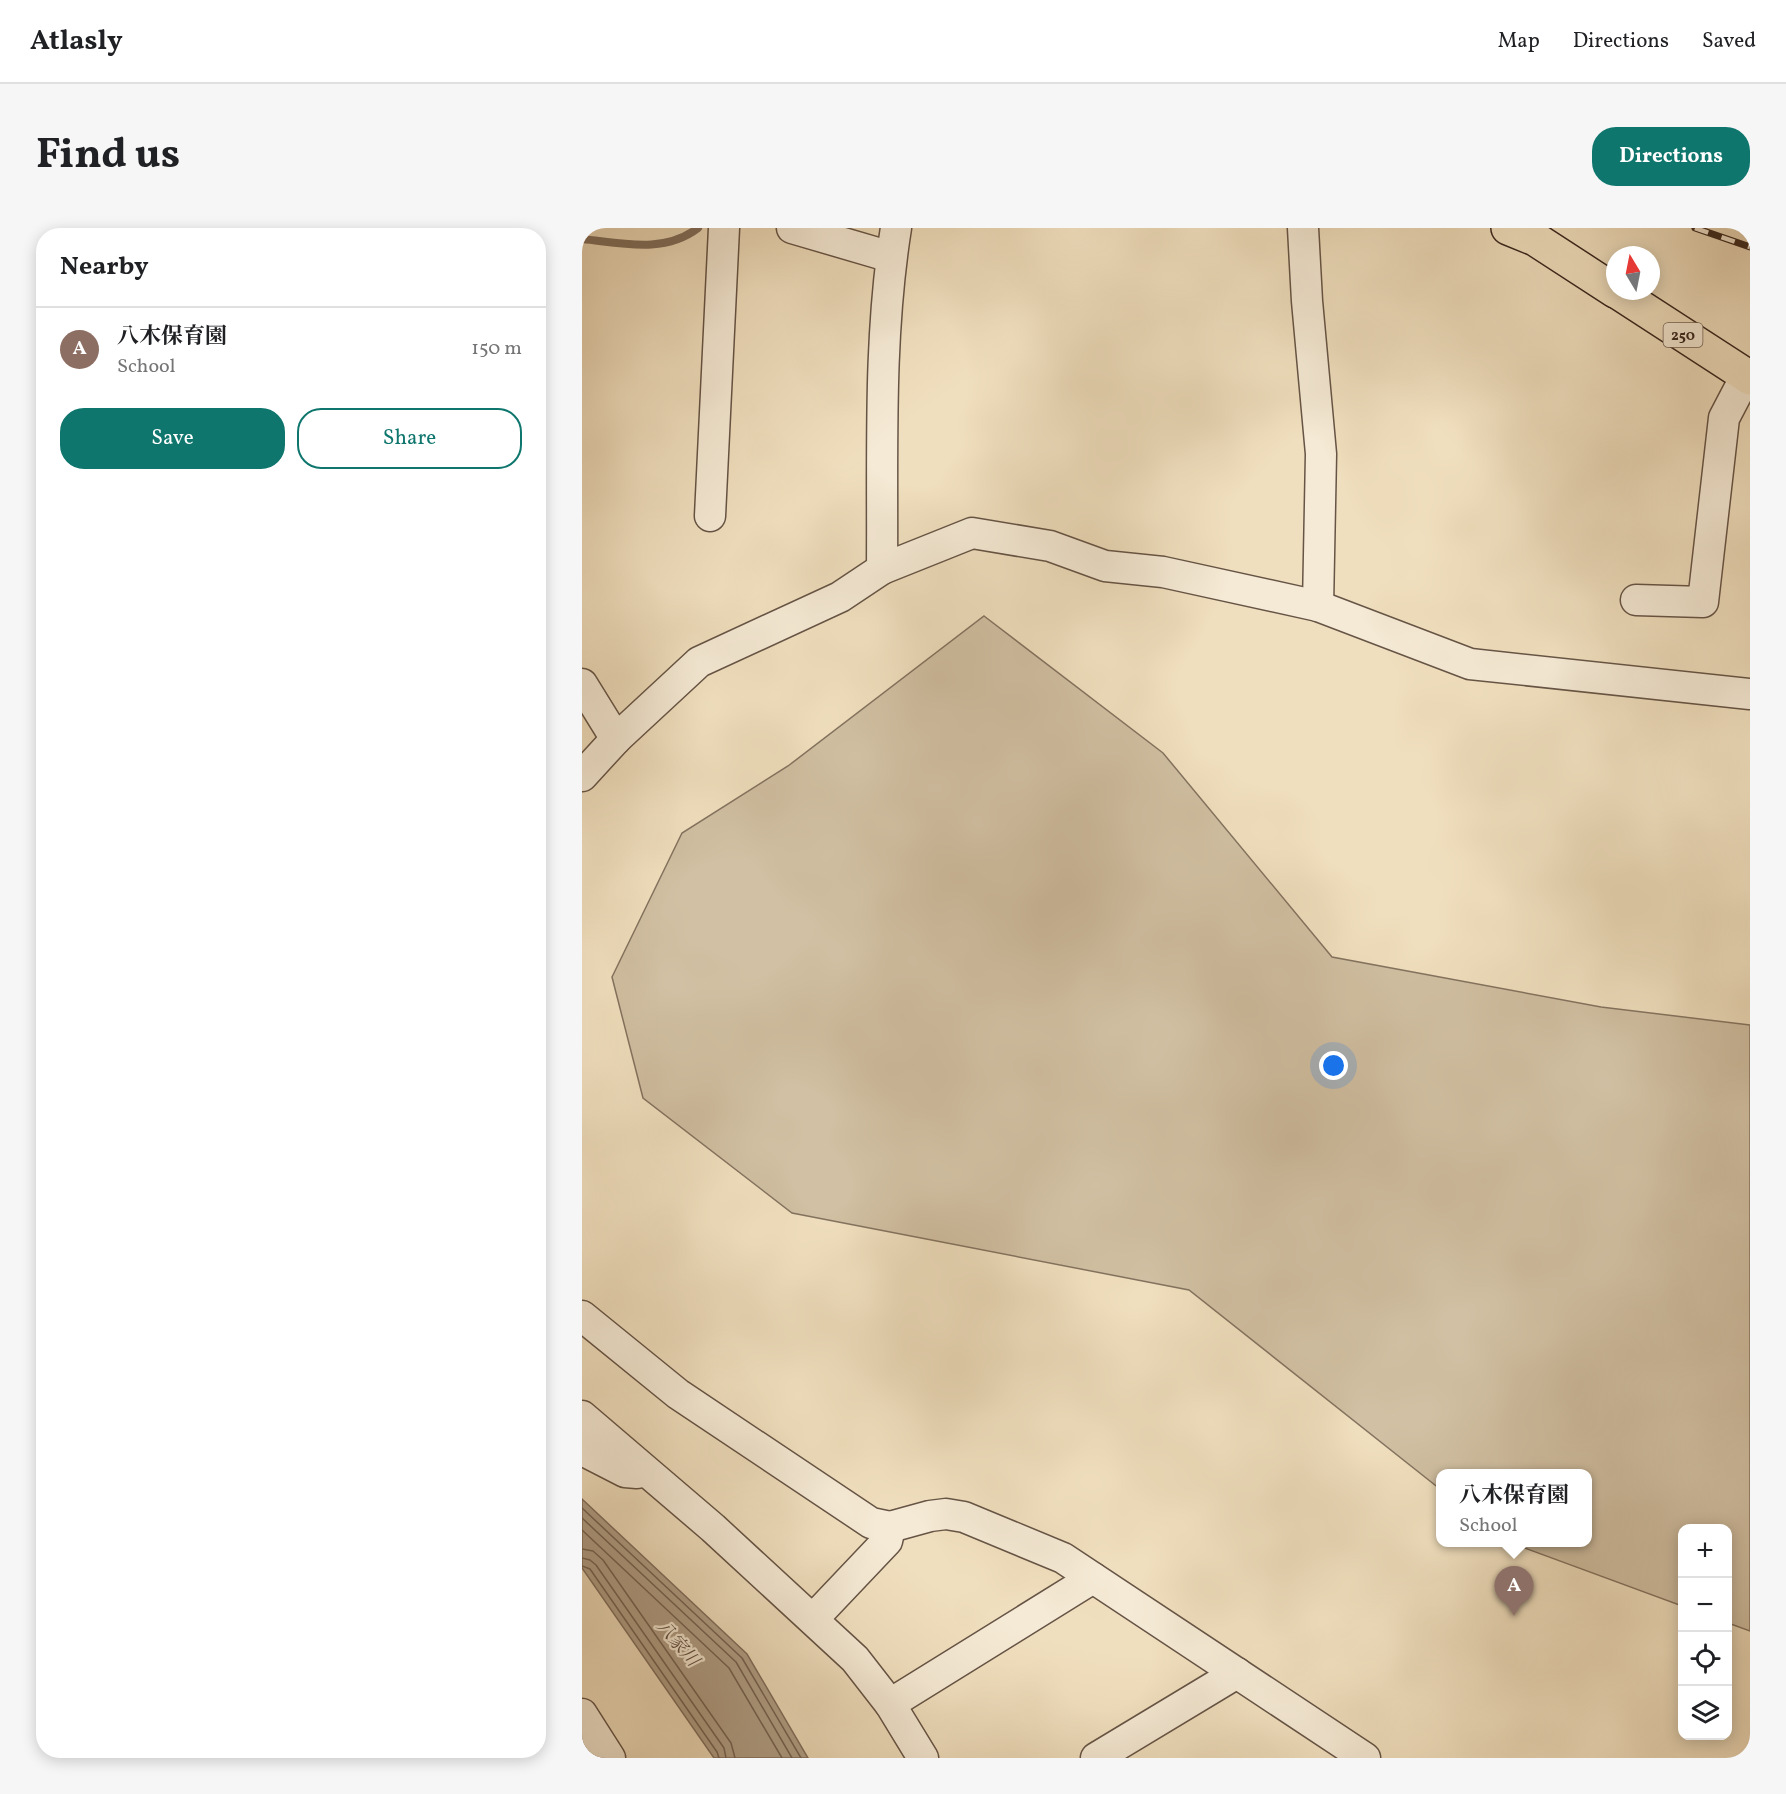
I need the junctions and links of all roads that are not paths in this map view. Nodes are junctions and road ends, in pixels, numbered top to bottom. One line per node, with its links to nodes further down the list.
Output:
1 (724, 228): 10 (street)
2 (792, 228): 6 (street)
3 (896, 228): 6 (street)
4 (1303, 228): 13 (street)
5 (1508, 228): 7 (highway, 250)
6 (891, 257): 11 (street)
7 (1606, 285)
8 (1629, 300): 9 (highway, 250)
9 (1748, 377): 12 (street)
10 (710, 516)
11 (882, 570): 13 (street); 16 (street)
12 (1636, 600)
13 (1318, 606): 15 (street)
14 (582, 684): 16 (street)
15 (1750, 694)
16 (616, 740): 17 (street)
17 (582, 776)
18 (582, 1316): 22 (street)
19 (582, 1416): 21 (street)
20 (582, 1450): 21 (street)
21 (650, 1475): 24 (street)
22 (890, 1527): 23 (street); 24 (street)
23 (1093, 1578): 25 (street); 26 (street)
24 (813, 1619): 26 (street)
25 (1237, 1673): 30 (street); 31 (street)
26 (890, 1704): 29 (street)
27 (582, 1713): 28 (street)
28 (610, 1758)
29 (923, 1758)
30 (1096, 1758)
31 (1365, 1758)

